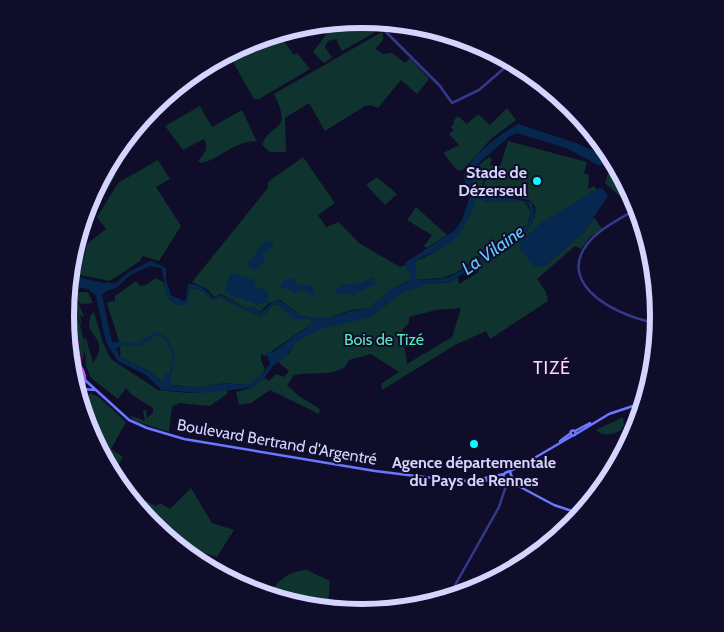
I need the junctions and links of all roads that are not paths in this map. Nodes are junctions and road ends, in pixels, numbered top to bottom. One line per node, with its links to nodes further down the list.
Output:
1 (384, 28): 2 (street)
2 (506, 66)
3 (631, 213): 4 (street)
4 (651, 321)
5 (74, 326): 7 (highway)
6 (78, 365): 7 (main road)
7 (80, 367): 8 (main road)
8 (84, 379): 9 (main road); 11 (main road, Boulevard Bertrand d'Argentré)
9 (82, 386)
10 (83, 390): 11 (main road)
11 (100, 393): 17 (main road, Boulevard Bertrand d'Argentré)
12 (636, 405): 13 (main road)
13 (519, 467): 14 (main road); 16 (main road)
14 (510, 472): 15 (main road); 16 (main road)
15 (504, 474): 17 (main road); 18 (main road)
16 (513, 477): 19 (main road); 21 (main road)
17 (464, 481): 18 (main road)
18 (503, 481): 19 (main road); 20 (street)
19 (510, 482): 20 (street); 21 (main road)
20 (505, 488): 23 (street)
21 (523, 488): 22 (main road)
22 (573, 512)
23 (452, 590)

